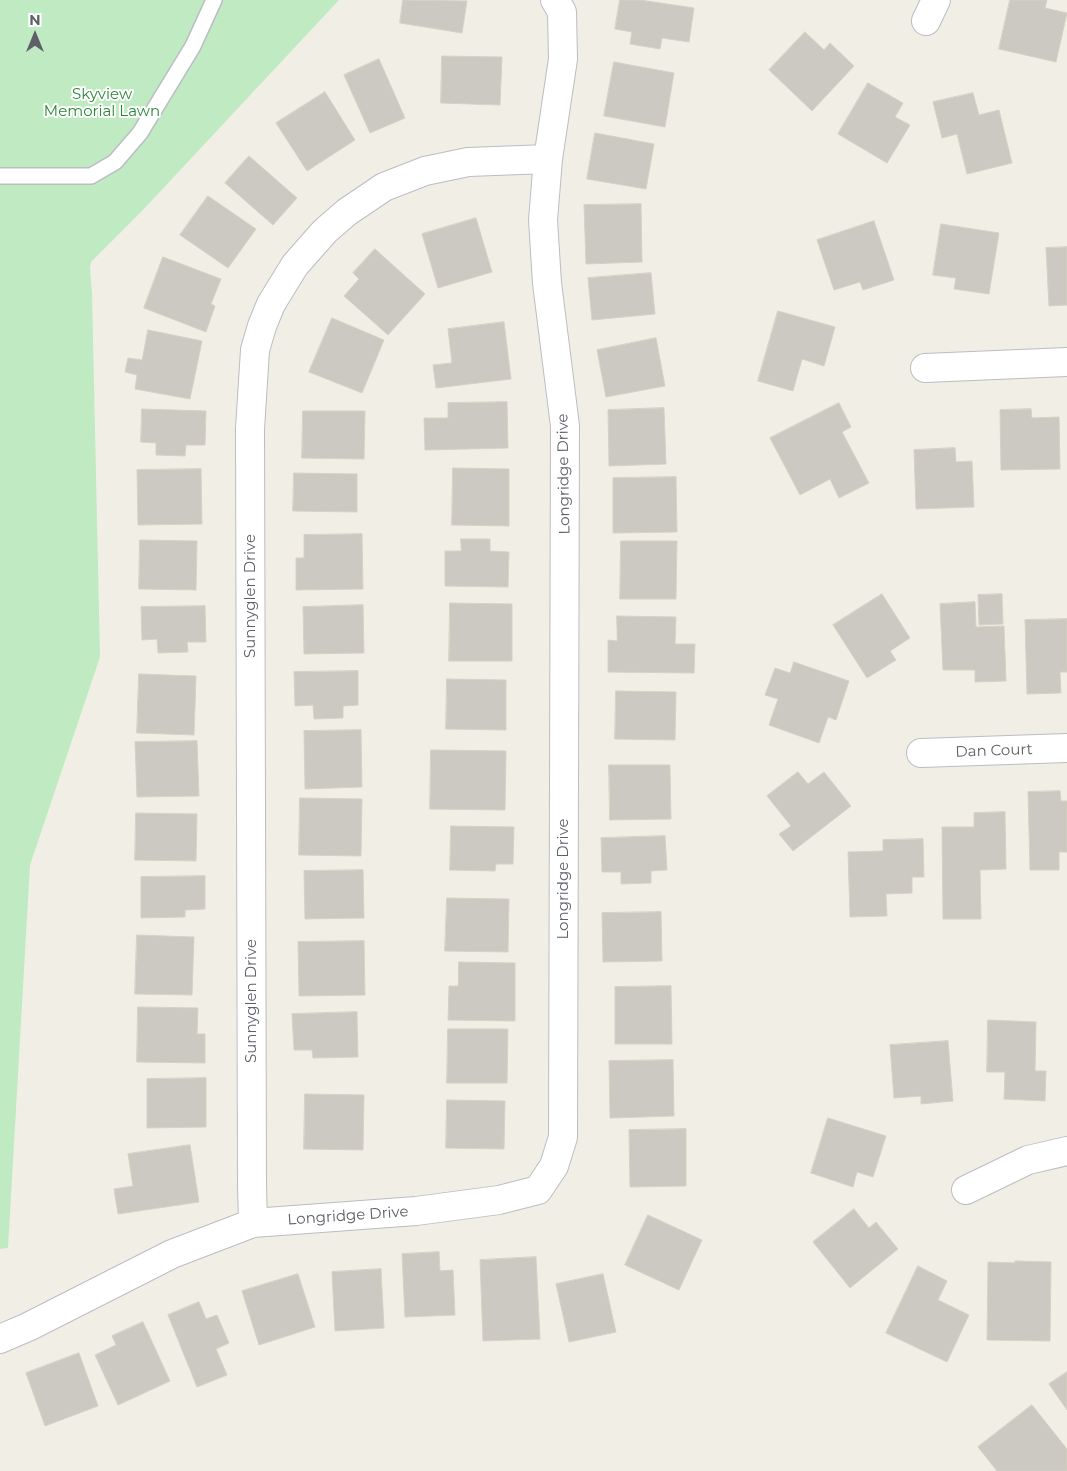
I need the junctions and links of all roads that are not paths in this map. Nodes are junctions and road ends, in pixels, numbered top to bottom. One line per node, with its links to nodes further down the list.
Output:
1 (214, 0): 4 (lane)
2 (555, 0): 3 (street, Longridge Drive)
3 (548, 159): 11 (street, Sunnyglen Drive); 11 (street, Longridge Drive)
4 (0, 176)
5 (1067, 362): 6 (street)
6 (925, 368)
7 (1067, 748): 8 (street, Dan Court)
8 (921, 753)
9 (1067, 1151): 10 (street)
10 (966, 1190)
11 (254, 1223): 12 (street, Longridge Drive)
12 (0, 1338)

